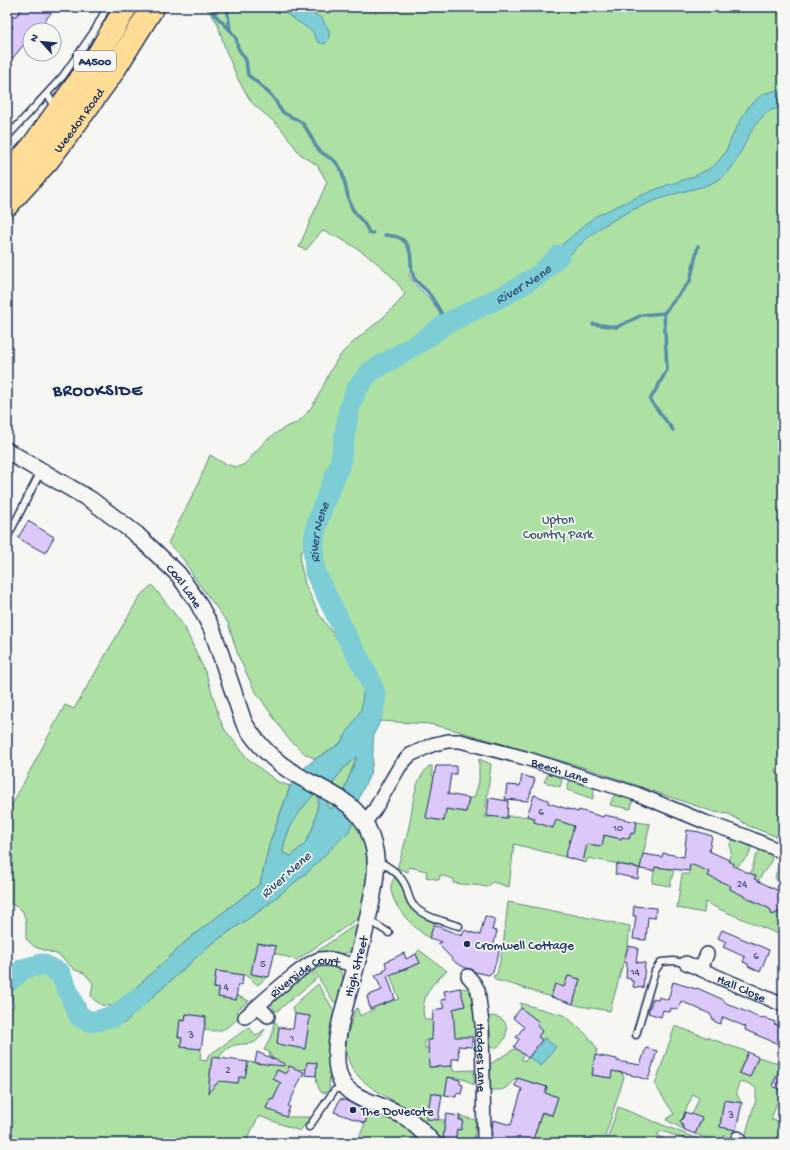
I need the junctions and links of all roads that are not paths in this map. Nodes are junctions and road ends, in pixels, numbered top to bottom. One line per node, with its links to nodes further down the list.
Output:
1 (107, 7): 4 (lane)
2 (126, 7): 5 (highway, Weedon Road / A4500)
3 (154, 7): 5 (highway, Weedon Road / A4500)
4 (47, 94): 5 (lane); 6 (lane)
5 (63, 123): 7 (highway, Weedon Road / A4500); 8 (highway, Weedon Road / A4500)
6 (7, 137)
7 (7, 176)
8 (7, 205)
9 (7, 451): 10 (street, Coal Lane)
10 (41, 470): 11 (lane); 12 (street, Coal Lane)
11 (7, 538)
12 (360, 817): 13 (street, Beech Lane); 14 (street, High Street)
13 (783, 852)
14 (376, 859): 15 (street, High Street); 16 (lane)
15 (367, 922): 17 (lane); 20 (street, High Street)
16 (459, 926)
17 (389, 933)
18 (707, 954): 21 (street, Hall Close)
19 (686, 963): 21 (street, Hall Close); 27 (lane)
20 (356, 966): 24 (street, Riverside Court); 28 (street, High Street)
21 (701, 969): 23 (street, Hall Close)
22 (468, 976): 31 (street, Hodges Lane)
23 (783, 1005)
24 (258, 1006): 25 (street, Riverside Court); 26 (street, Riverside Court)
25 (268, 1016)
26 (245, 1017)
27 (636, 1035)
28 (344, 1084): 29 (lane); 30 (street)
29 (309, 1127)
30 (433, 1143)
31 (483, 1143)

